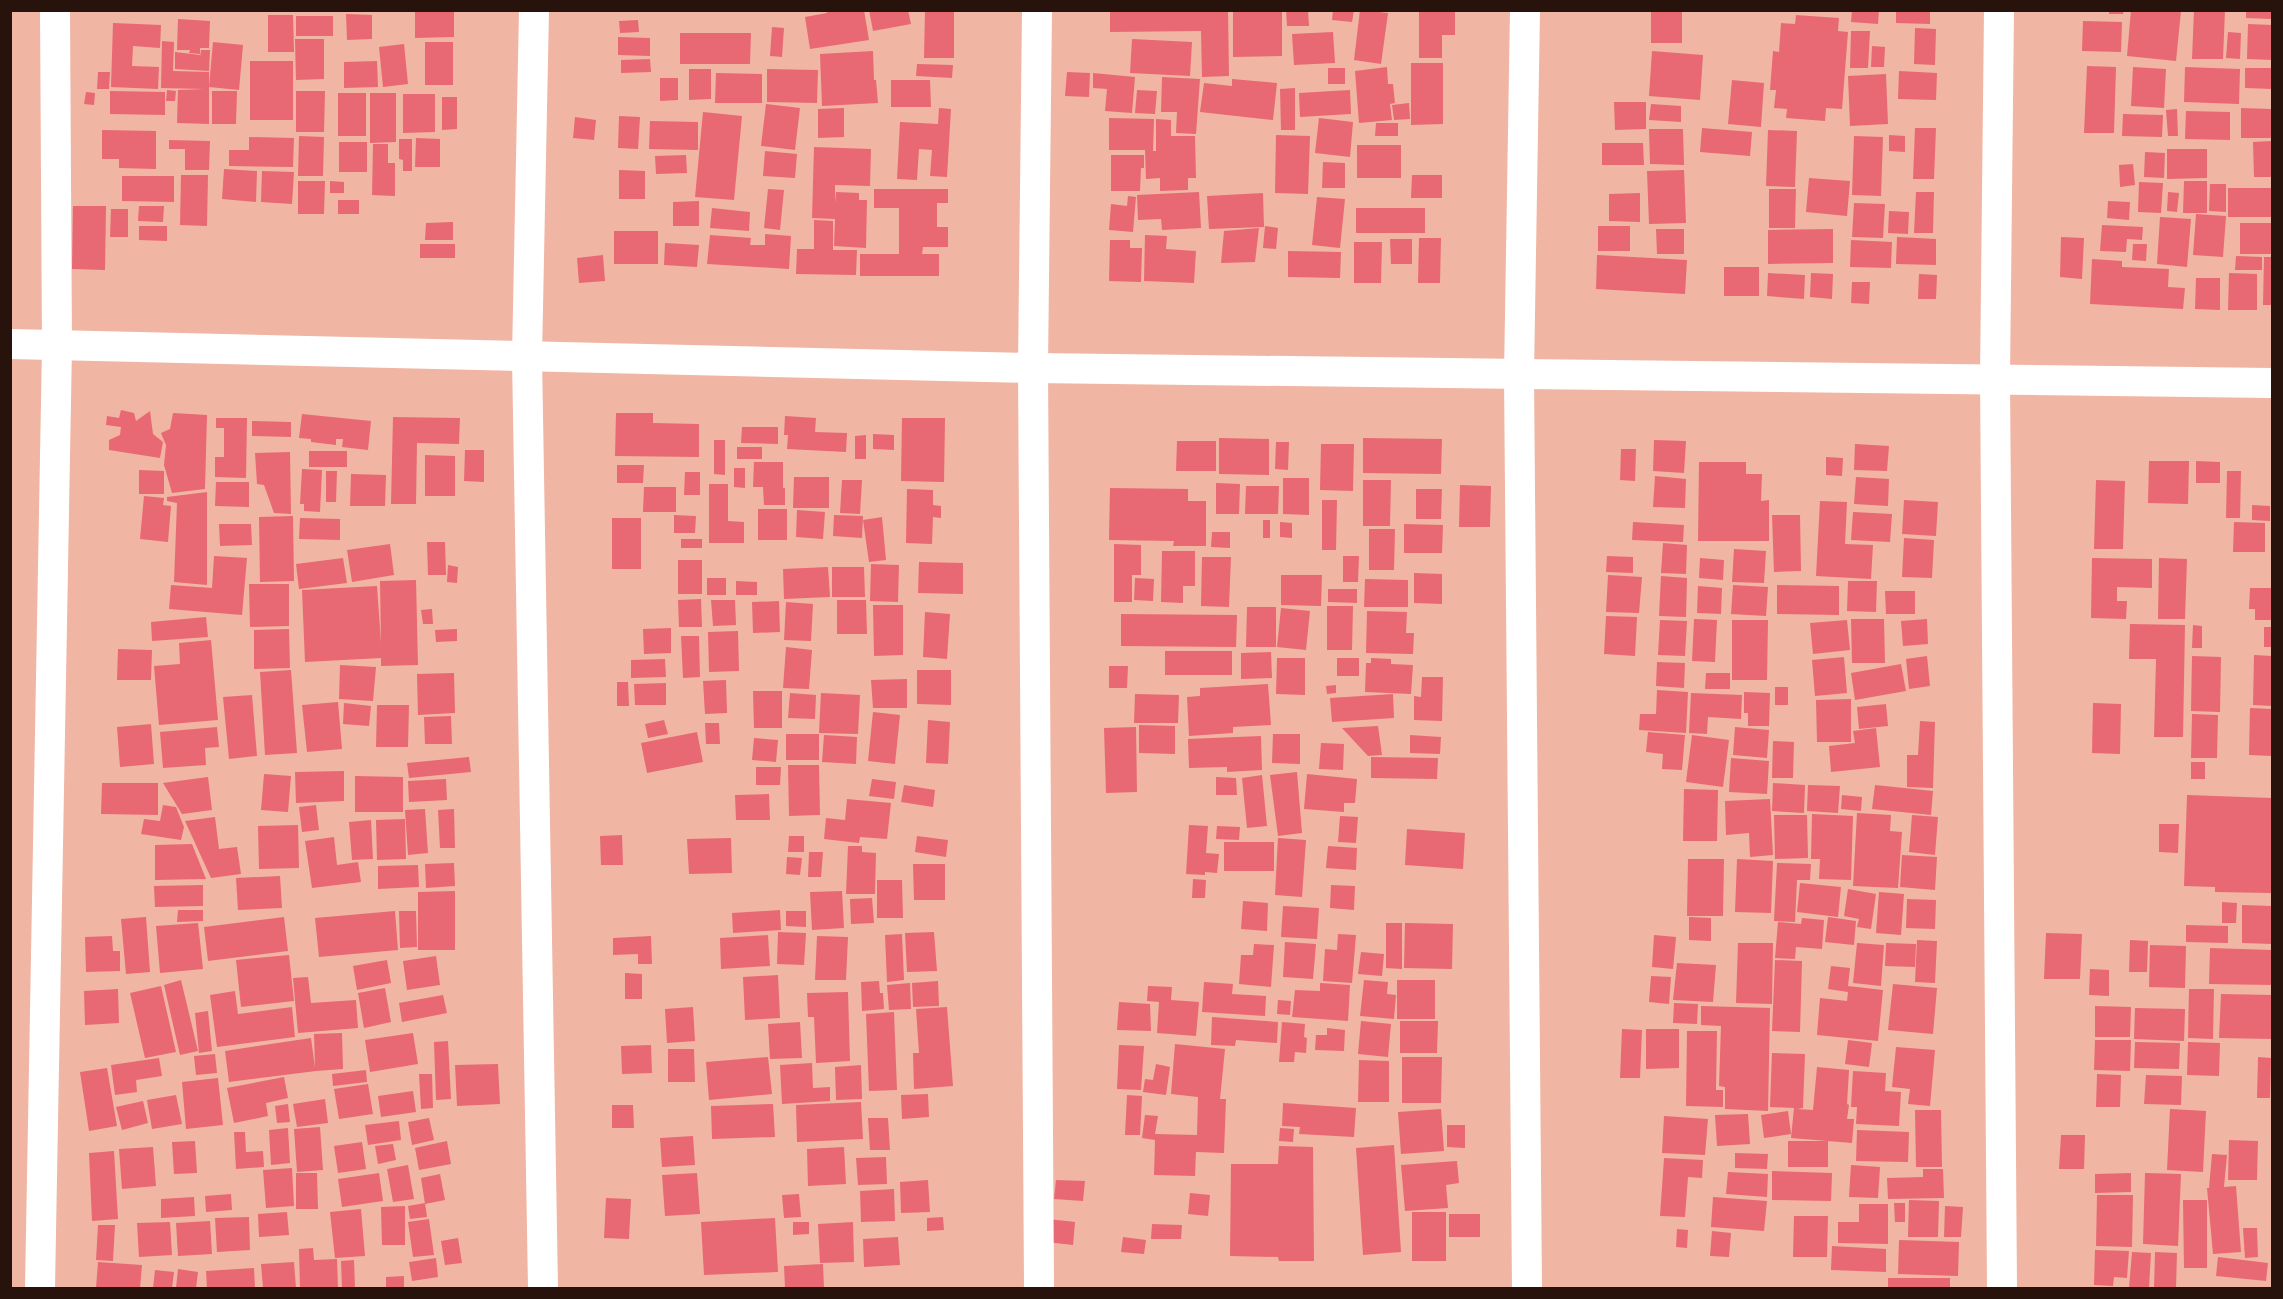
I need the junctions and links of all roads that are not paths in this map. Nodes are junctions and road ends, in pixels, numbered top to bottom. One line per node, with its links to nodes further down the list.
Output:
1 (56, 10): 7 (street)
2 (534, 10): 8 (street)
3 (1037, 10): 9 (street)
4 (1525, 10): 10 (street)
5 (1999, 10): 11 (street)
6 (10, 344): 7 (street)
7 (57, 346): 8 (street); 13 (street)
8 (527, 357): 9 (street); 14 (street)
9 (1033, 368): 10 (street); 15 (street)
10 (1519, 375): 11 (street); 16 (street)
11 (1995, 378): 12 (street); 17 (street)
12 (2272, 383)
13 (40, 1288)
14 (543, 1288)
15 (1039, 1288)
16 (1527, 1288)
17 (2002, 1288)

